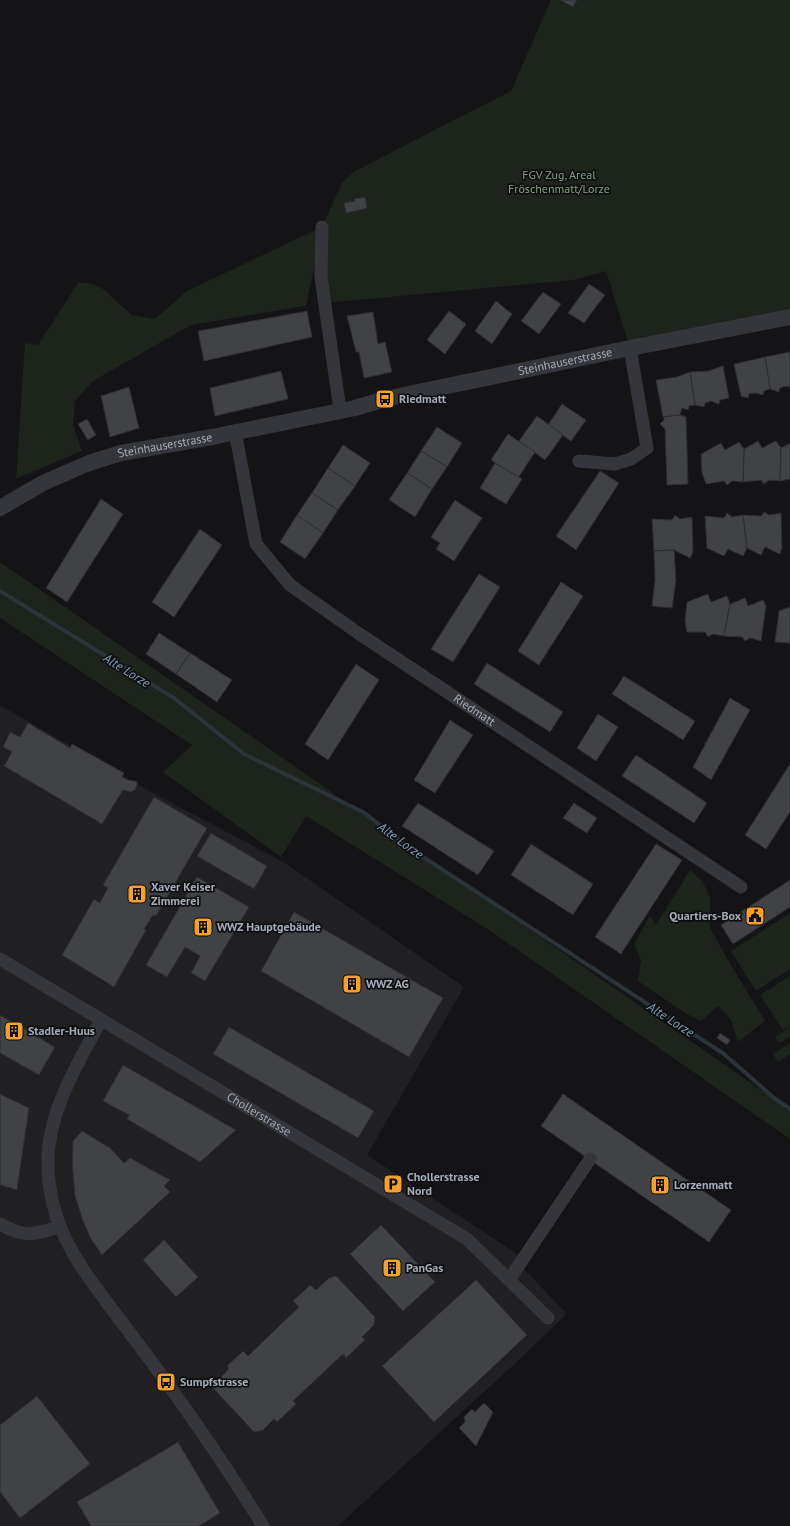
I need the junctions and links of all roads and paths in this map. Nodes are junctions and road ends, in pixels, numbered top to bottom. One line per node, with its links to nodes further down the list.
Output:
1 (322, 227): 4 (street)
2 (790, 317): 3 (street, Steinhauserstrasse)
3 (630, 348): 4 (street, Steinhauserstrasse); 6 (street)
4 (340, 410): 5 (street, Steinhauserstrasse)
5 (235, 431): 7 (street, Steinhauserstrasse); 8 (street, Riedmatt)
6 (580, 461)
7 (0, 508)
8 (741, 887)
9 (0, 959): 10 (street, Chollerstrasse)
10 (102, 1020): 13 (street); 14 (street, Chollerstrasse)
11 (590, 1159): 14 (street)
12 (0, 1224): 13 (street)
13 (59, 1227): 16 (street)
14 (509, 1280): 15 (street, Chollerstrasse)
15 (548, 1318)
16 (263, 1526)

